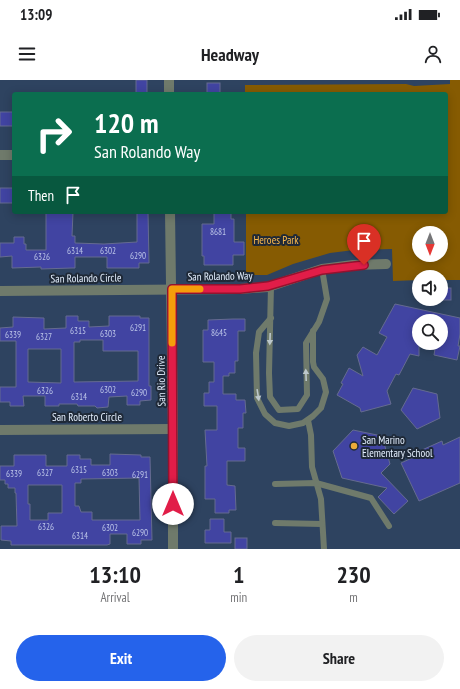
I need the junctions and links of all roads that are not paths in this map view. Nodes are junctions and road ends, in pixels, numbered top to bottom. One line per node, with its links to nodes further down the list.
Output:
1 (169, 80): 2 (street)
2 (169, 92)
3 (0, 155): 4 (street)
4 (12, 155)
5 (170, 214): 9 (street, San Rio Drive)
6 (386, 264): 7 (street, San Rolando Way)
7 (322, 270): 8 (street, San Rolando Way); 12 (lane)
8 (271, 286): 9 (street, San Rolando Way); 11 (lane)
9 (172, 289): 10 (street, San Rolando Circle); 14 (street, San Rio Drive)
10 (0, 291)
11 (271, 318): 12 (lane, one-way to 12); 13 (lane, one-way to 13)
12 (313, 331): 13 (lane)
13 (308, 420): 16 (lane)
14 (173, 429): 15 (street, San Roberto Circle); 21 (street, San Rio Drive)
15 (0, 430)
16 (316, 483): 17 (lane); 19 (lane); 20 (lane)
17 (275, 484)
18 (275, 524): 19 (lane)
19 (322, 524): 22 (lane)
20 (389, 526)
21 (173, 549)
22 (324, 549)

